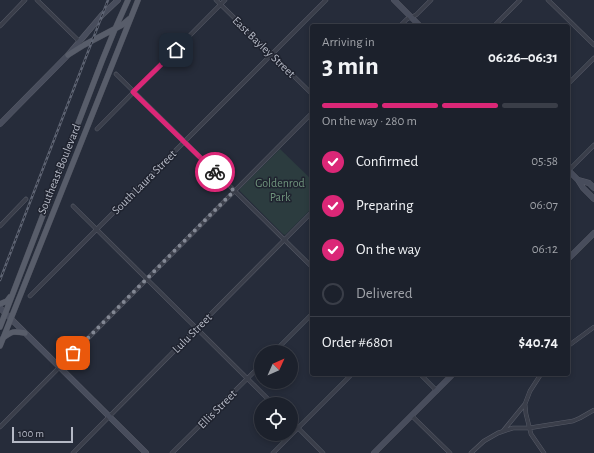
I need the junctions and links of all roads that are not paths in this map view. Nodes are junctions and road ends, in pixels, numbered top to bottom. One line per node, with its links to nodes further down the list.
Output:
1 (25, 0): 19 (street)
2 (37, 0): 21 (street)
3 (118, 0): 21 (street)
4 (128, 0): 20 (main road, Southeast Boulevard)
5 (138, 0): 14 (main road, Southeast Boulevard)
6 (216, 0): 13 (street, East Bayley Street)
7 (225, 0): 13 (street)
8 (326, 0): 23 (street, South Laura Street)
9 (394, 0): 15 (street)
10 (431, 0): 15 (street)
11 (520, 0): 18 (street)
12 (548, 0): 22 (street)
13 (221, 4): 23 (street, East Bayley Street); 28 (street)
14 (132, 15): 20 (main road); 57 (main road, Southeast Boulevard)
15 (411, 17): 16 (street); 17 (street)
16 (402, 24)
17 (418, 24)
18 (496, 24)
19 (0, 26)
20 (115, 29): 21 (main road); 51 (main road, Southeast Boulevard)
21 (81, 43): 24 (main road)
22 (594, 45)
23 (272, 54): 29 (street, East Bayley Street); 33 (street, South Laura Street)
24 (68, 55): 31 (street)
25 (594, 58): 27 (street)
26 (116, 74): 28 (street)
27 (570, 82)
28 (133, 92): 32 (street); 33 (street)
29 (310, 92)
30 (310, 115): 39 (street)
31 (0, 124)
32 (96, 129)
33 (184, 142): 39 (street); 45 (street, South Laura Street)
34 (594, 145): 35 (street)
35 (570, 168)
36 (570, 172): 37 (street)
37 (578, 180): 38 (street); 41 (street)
38 (594, 188)
39 (234, 191): 47 (street); 50 (street)
40 (26, 199): 44 (street)
41 (594, 199)
42 (74, 206): 45 (street)
43 (310, 214): 47 (street, Lulu Street)
44 (1, 225)
45 (96, 229): 50 (street); 52 (street, South Laura Street)
46 (594, 233): 48 (street)
47 (284, 240): 49 (street); 60 (street, Lulu Street)
48 (570, 257)
49 (310, 265)
50 (147, 279): 60 (street); 66 (street)
51 (13, 294): 53 (main road); 55 (main road, Southeast Boulevard)
52 (30, 296)
53 (0, 304)
54 (0, 308): 55 (street)
55 (5, 314): 57 (street); 58 (main road, Southeast Boulevard)
56 (310, 316): 63 (street)
57 (10, 319): 61 (street); 62 (main road, Southeast Boulevard)
58 (0, 327)
59 (594, 327): 64 (street)
60 (197, 328): 72 (street); 77 (street, Lulu Street)
61 (25, 333): 62 (main road); 66 (street)
62 (3, 338): 65 (main road, Southeast Boulevard)
63 (281, 345)
64 (570, 345)
65 (0, 346)
66 (59, 367): 77 (street); 79 (street)
67 (254, 372): 72 (street, Ellis Street)
68 (350, 376): 80 (street)
69 (422, 376): 73 (street)
70 (451, 376): 73 (street)
71 (541, 376): 75 (street)
72 (247, 378): 74 (street); 86 (street, Ellis Street)
73 (437, 391): 78 (street)
74 (266, 397)
75 (525, 404): 81 (street); 82 (street)
76 (594, 410): 81 (street)
77 (109, 416): 84 (street, Lulu Street); 85 (street)
78 (412, 416): 89 (street); 90 (street)
79 (0, 426)
80 (298, 428): 88 (street)
81 (529, 428): 82 (street); 92 (street)
82 (502, 432): 91 (street)
83 (285, 441): 87 (street)
84 (73, 453)
85 (146, 453)
86 (172, 453)
87 (273, 453)
88 (323, 453)
89 (374, 453)
90 (450, 453)
91 (471, 453)
92 (544, 453)

